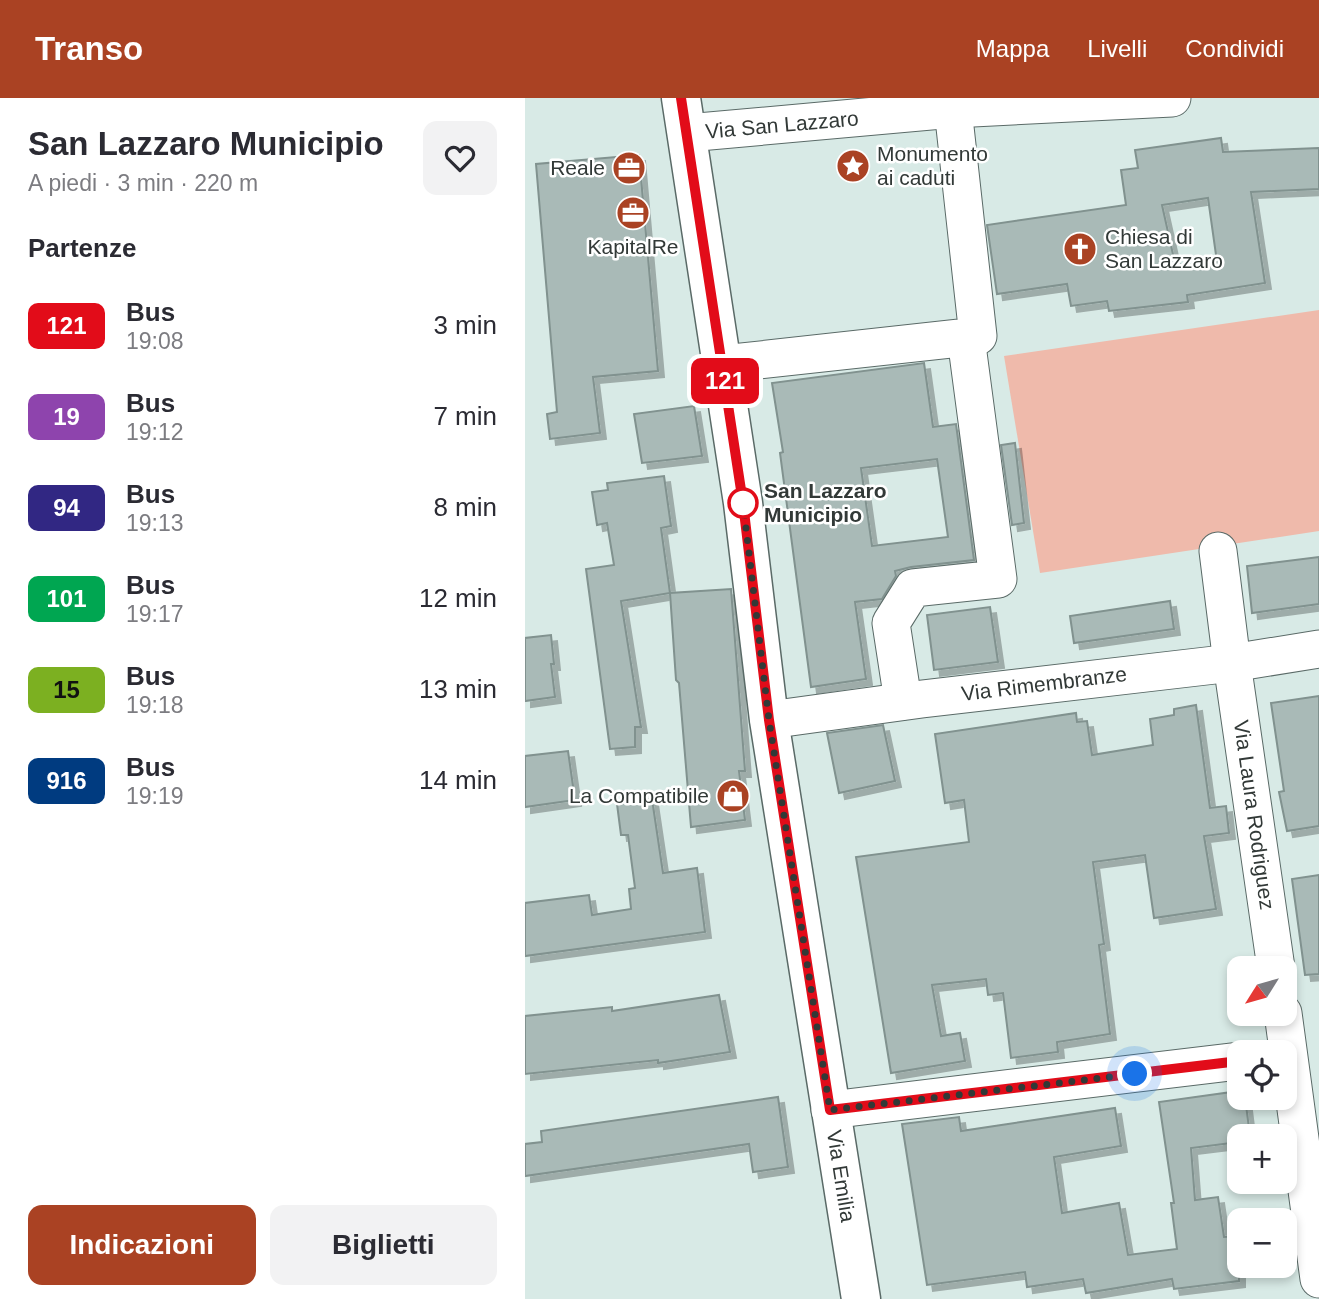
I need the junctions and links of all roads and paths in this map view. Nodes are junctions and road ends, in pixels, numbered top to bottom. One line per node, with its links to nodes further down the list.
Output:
1 (1172, 98): 2 (street, Via San Lazzaro)
2 (971, 105): 3 (street, Via San Lazzaro); 4 (street)
3 (684, 116): 5 (main road, Via Emilia)
4 (965, 338): 5 (street); 9 (street)
5 (723, 364): 10 (main road, Via Emilia)
6 (1218, 551): 8 (street, Via Laura Rodriguez)
7 (1319, 649): 8 (street, Via Rimembranze)
8 (1231, 663): 9 (street, Via Rimembranze); 11 (street, Via Laura Rodriguez)
9 (903, 701): 10 (street, Via Rimembranze)
10 (769, 720): 15 (main road, Via Emilia)
11 (1274, 956)
12 (1288, 1026): 13 (street)
13 (1298, 1055): 16 (street)
14 (1227, 1062): 15 (street)
15 (830, 1110): 17 (main road, Via Emilia)
16 (1319, 1279)
17 (862, 1299)

